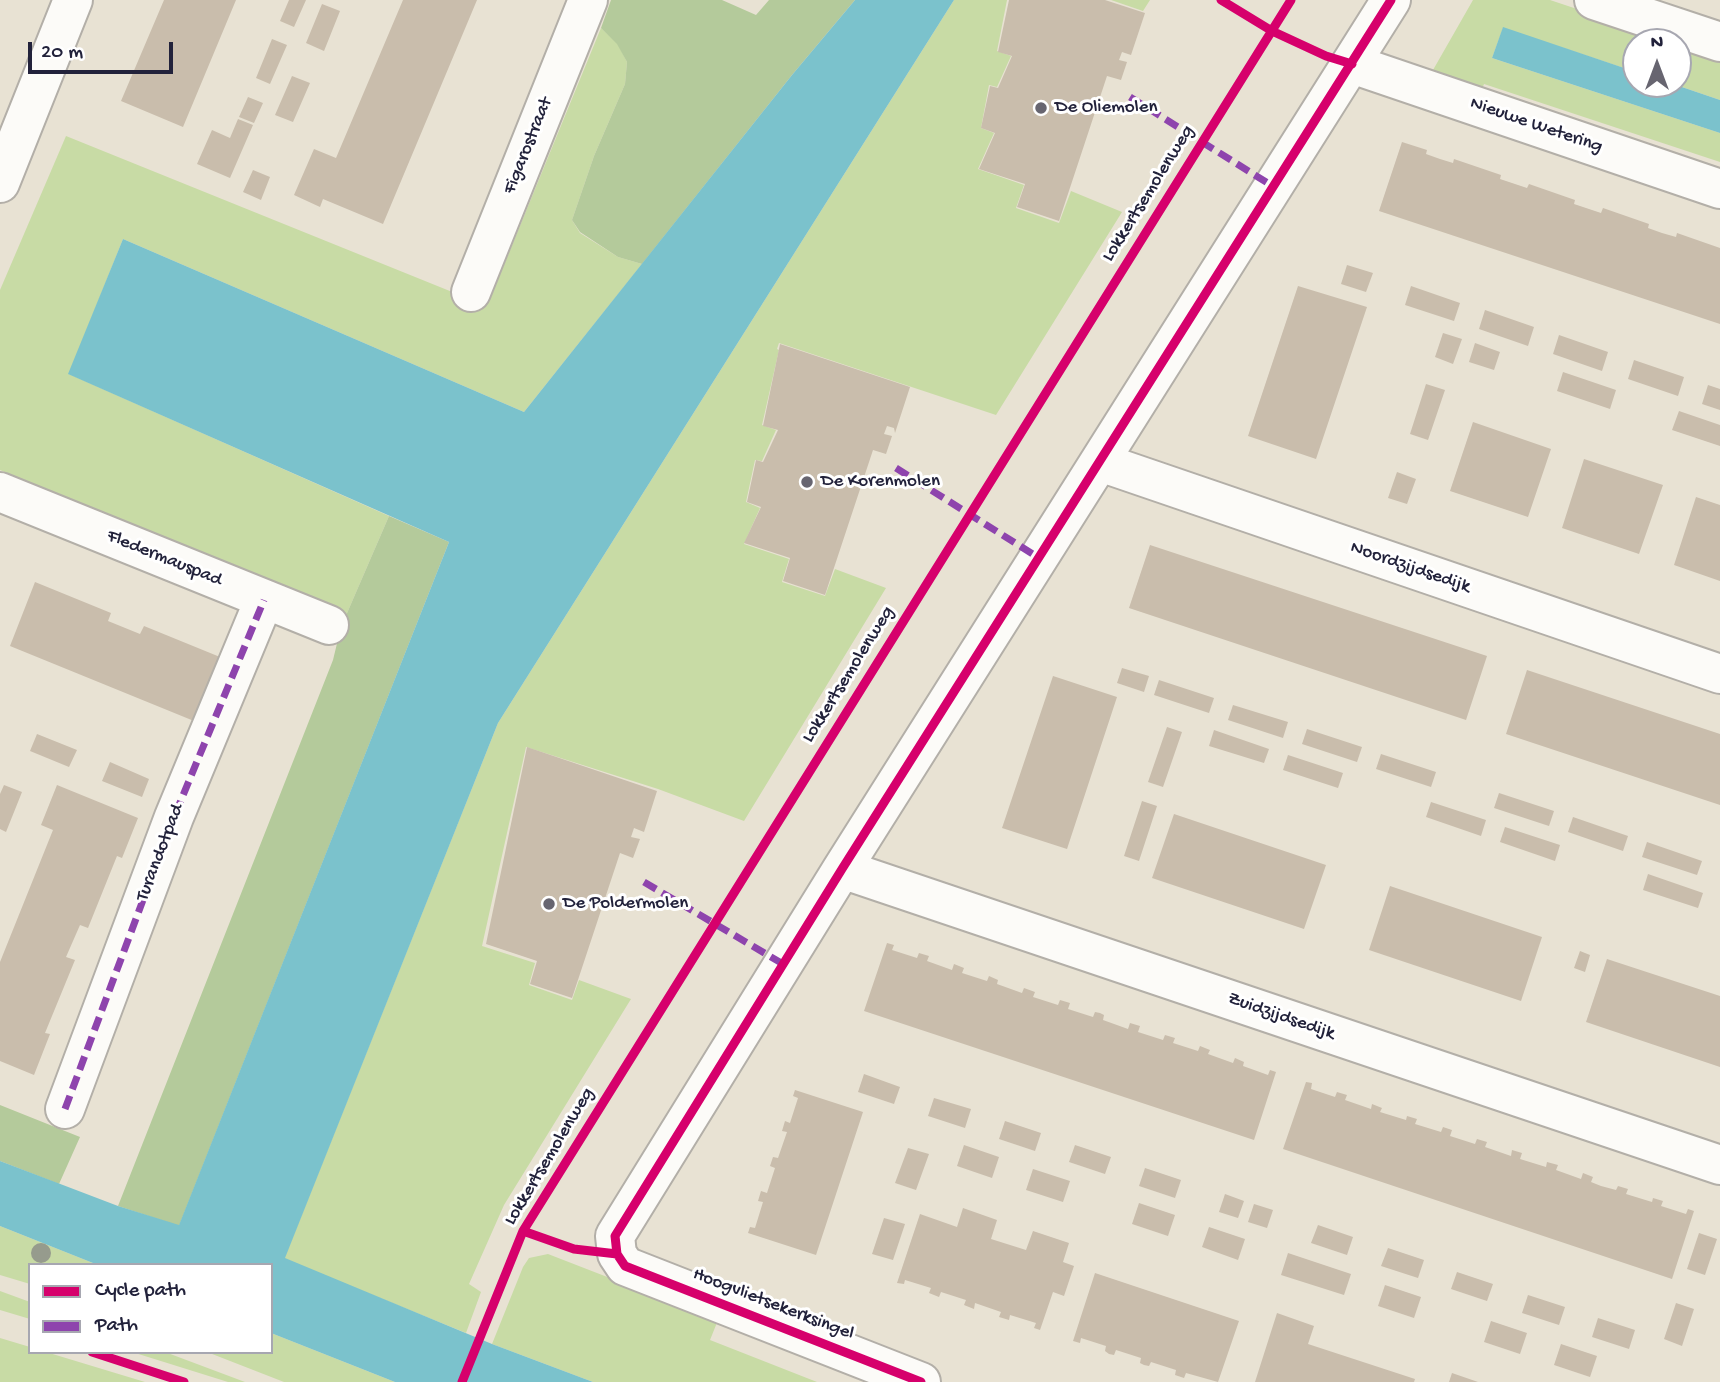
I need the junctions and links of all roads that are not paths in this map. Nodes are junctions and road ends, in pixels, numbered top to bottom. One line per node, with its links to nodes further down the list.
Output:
1 (74, 0): 7 (street)
2 (588, 0): 9 (street, Figarostraat)
3 (1391, 0): 6 (street)
4 (1594, 0): 5 (street)
5 (1720, 42)
6 (1352, 64): 8 (street, Nieuwe Wetering); 10 (street)
7 (0, 183)
8 (1720, 189)
9 (471, 292)
10 (1100, 462): 14 (street, Noordzijdsedijk); 15 (street)
11 (0, 492): 12 (street, Fledermauspad)
12 (264, 600): 13 (street, Fledermauspad); 16 (street, Turandotpad)
13 (329, 625)
14 (1720, 674)
15 (842, 869): 17 (street, Zuidzijdsedijk); 18 (street, Hoogvlietsekerksingel)
16 (65, 1109)
17 (1720, 1165)
18 (921, 1382)

